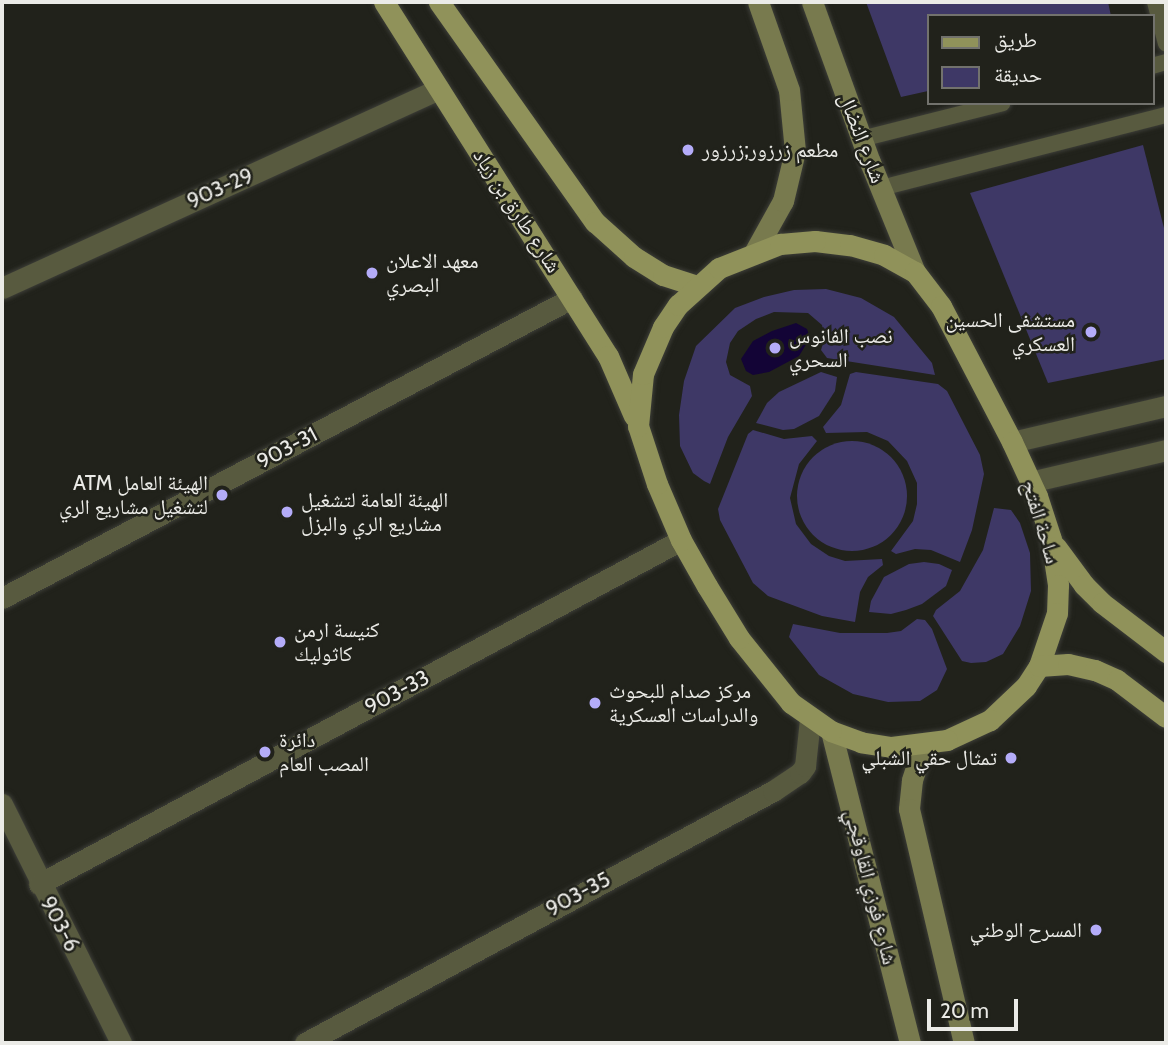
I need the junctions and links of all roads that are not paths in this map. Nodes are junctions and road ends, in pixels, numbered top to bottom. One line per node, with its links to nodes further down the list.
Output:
1 (384, 2): 7 (main road, شارع طارق بن زياد)
2 (439, 2): 14 (main road)
3 (758, 2): 12 (street)
4 (812, 2): 10 (street, شارع النضال)
5 (1155, 2): 6 (lane)
6 (1166, 44)
7 (439, 89): 15 (street, 903-29); 16 (main road, شارع طارق بن زياد)
8 (995, 105): 10 (lane)
9 (1166, 115): 11 (lane)
10 (861, 139): 11 (street, شارع النضال)
11 (881, 188): 13 (street, شارع النضال)
12 (755, 251): 13 (main road, ساحة الفتح); 14 (main road, ساحة الفتح)
13 (915, 272): 19 (main road, ساحة الفتح)
14 (696, 286): 18 (main road, ساحة الفتح)
15 (2, 288)
16 (572, 298): 18 (main road, شارع طارق بن زياد); 24 (street, 903-31)
17 (1166, 406): 19 (street)
18 (638, 426): 23 (main road, ساحة الفتح)
19 (1012, 442): 21 (main road, ساحة الفتح)
20 (1166, 450): 21 (street)
21 (1030, 482): 22 (main road, ساحة الفتح)
22 (1051, 539): 25 (main road); 26 (main road, ساحة الفتح)
23 (681, 540): 28 (main road, ساحة الفتح); 32 (street, 903-33)
24 (2, 598)
25 (1166, 652)
26 (1039, 666): 27 (main road); 30 (main road, ساحة الفتح)
27 (1166, 716)
28 (810, 719): 29 (main road, ساحة الفتح); 34 (street, 903-35)
29 (831, 731): 30 (main road, ساحة الفتح); 35 (street, شارع فوزي القاوقجي)
30 (923, 746): 36 (street)
31 (2, 804): 32 (street, 903-6)
32 (39, 884): 33 (street, 903-6)
33 (121, 1043)
34 (305, 1043)
35 (910, 1043)
36 (964, 1043)

